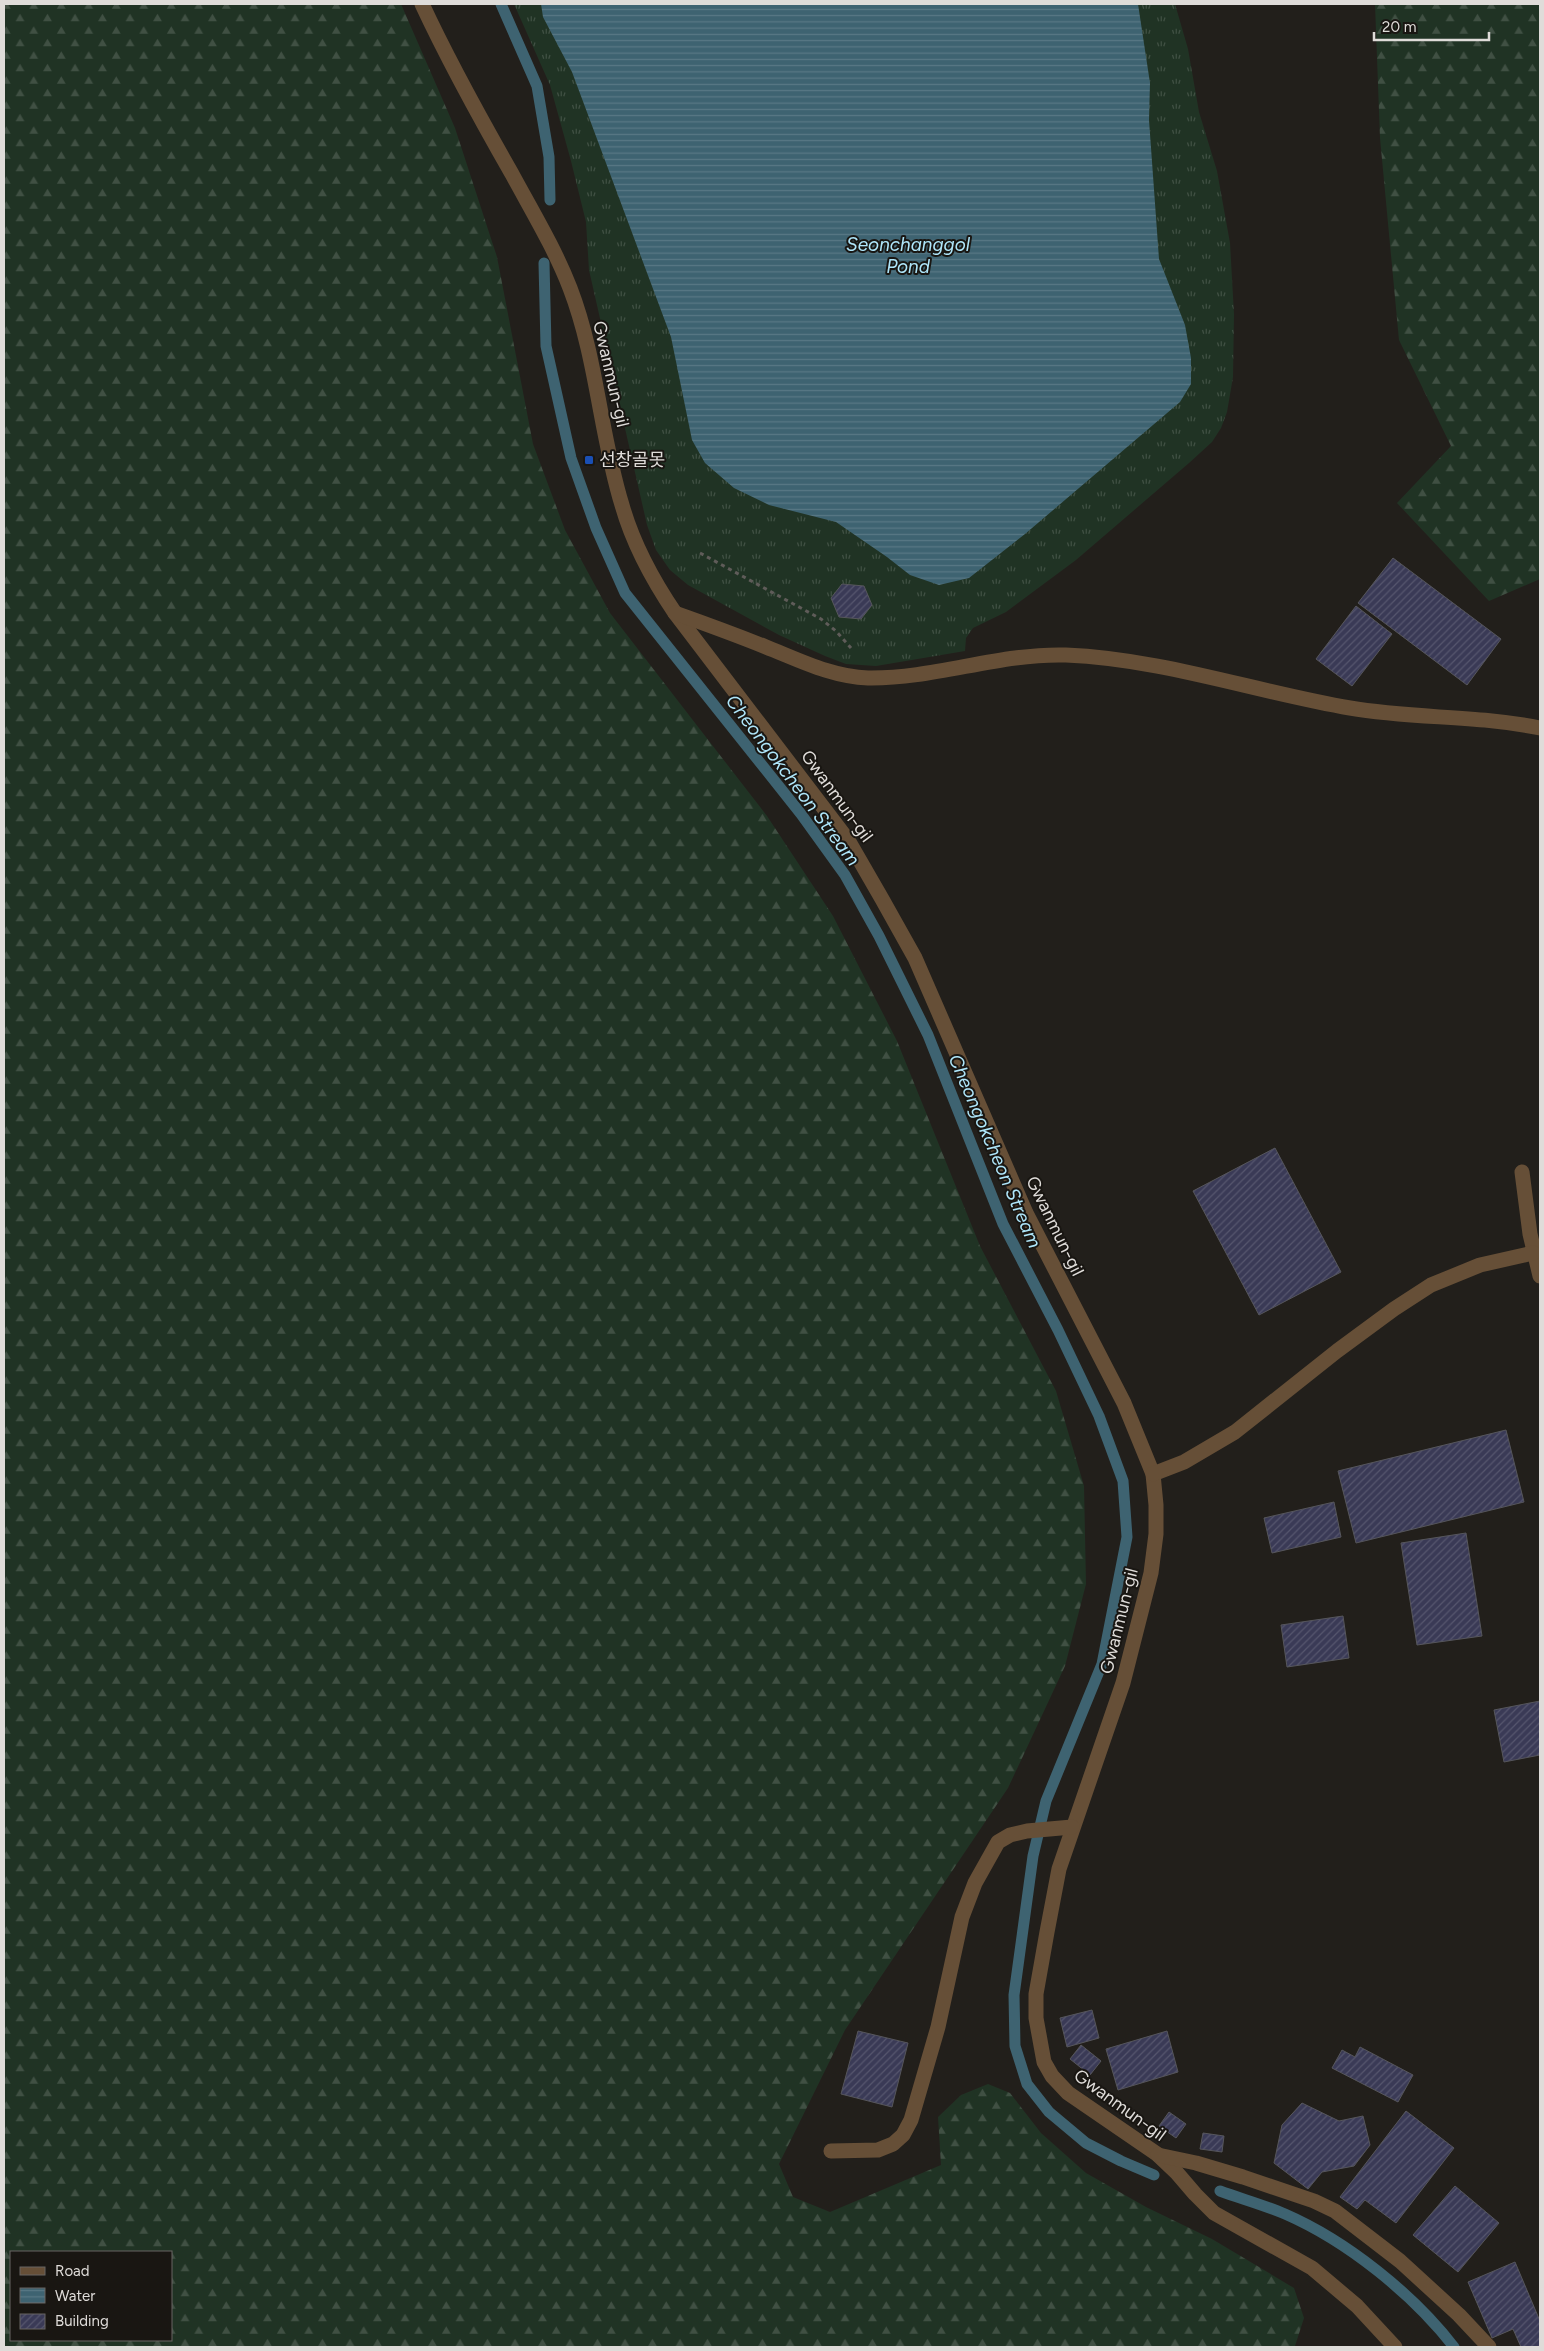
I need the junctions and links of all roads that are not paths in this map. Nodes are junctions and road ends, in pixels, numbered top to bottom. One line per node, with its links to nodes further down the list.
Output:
1 (422, 4): 2 (street, Gwanmun-gil)
2 (675, 613): 3 (street); 7 (street, Gwanmun-gil)
3 (1540, 728)
4 (1522, 1172): 5 (street)
5 (1533, 1253): 6 (street); 7 (street)
6 (1540, 1276)
7 (1153, 1474): 8 (street, Gwanmun-gil)
8 (1072, 1827): 9 (street); 10 (street, Gwanmun-gil)
9 (831, 2151)
10 (1157, 2154): 11 (street, Gwanmun-gil); 12 (street)
11 (1395, 2347)
12 (1489, 2347)

